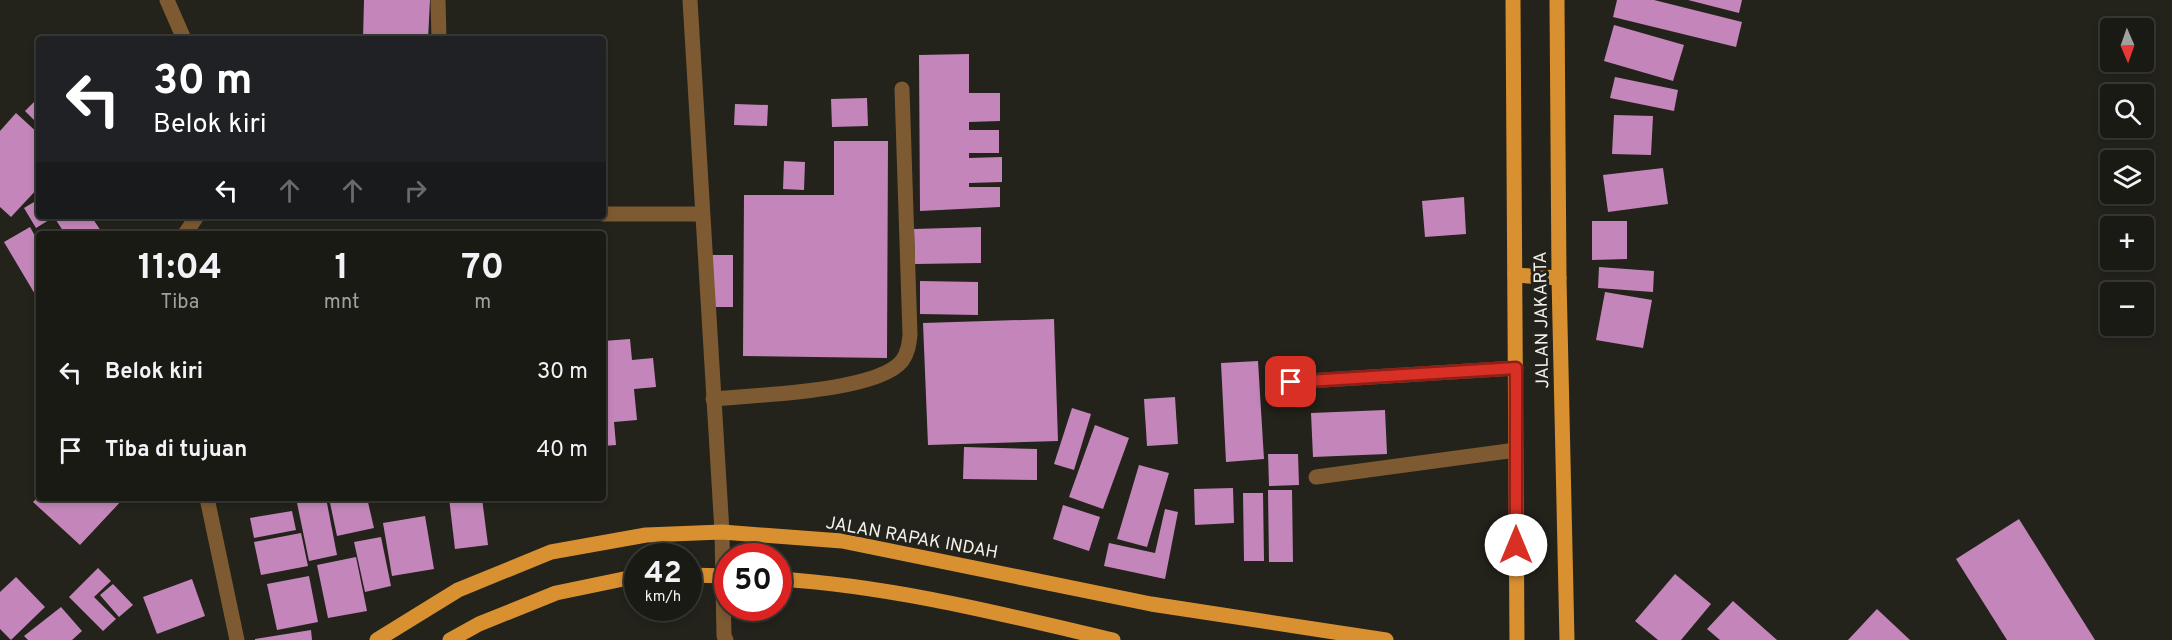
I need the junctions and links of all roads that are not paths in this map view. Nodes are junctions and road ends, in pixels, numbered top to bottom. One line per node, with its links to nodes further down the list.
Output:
1 (167, 0): 6 (street)
2 (438, 0): 7 (street)
3 (690, 0): 10 (street)
4 (1513, 0): 11 (main road, JALAN JAKARTA)
5 (1557, 0): 12 (main road, JALAN JAKARTA)
6 (183, 36)
7 (439, 36)
8 (902, 89): 15 (street)
9 (606, 214): 10 (street)
10 (701, 214): 15 (street)
11 (1515, 275): 12 (main road); 13 (main road, JALAN JAKARTA)
12 (1559, 278): 31 (main road, JALAN JAKARTA)
13 (1516, 368): 14 (street); 16 (main road, JALAN JAKARTA)
14 (1291, 382)
15 (713, 399): 19 (street)
16 (1516, 450): 17 (street); 30 (main road, JALAN JAKARTA)
17 (1316, 477)
18 (208, 501): 25 (street)
19 (722, 532): 20 (street); 26 (main road, JALAN RAPAK INDAH); 29 (main road, JALAN RAPAK INDAH)
20 (723, 543)
21 (624, 579): 27 (main road)
22 (792, 580): 28 (main road)
23 (724, 621): 24 (street)
24 (723, 639)
25 (237, 640)
26 (376, 640)
27 (450, 640)
28 (1113, 640)
29 (1386, 640)
30 (1517, 640)
31 (1567, 640)

